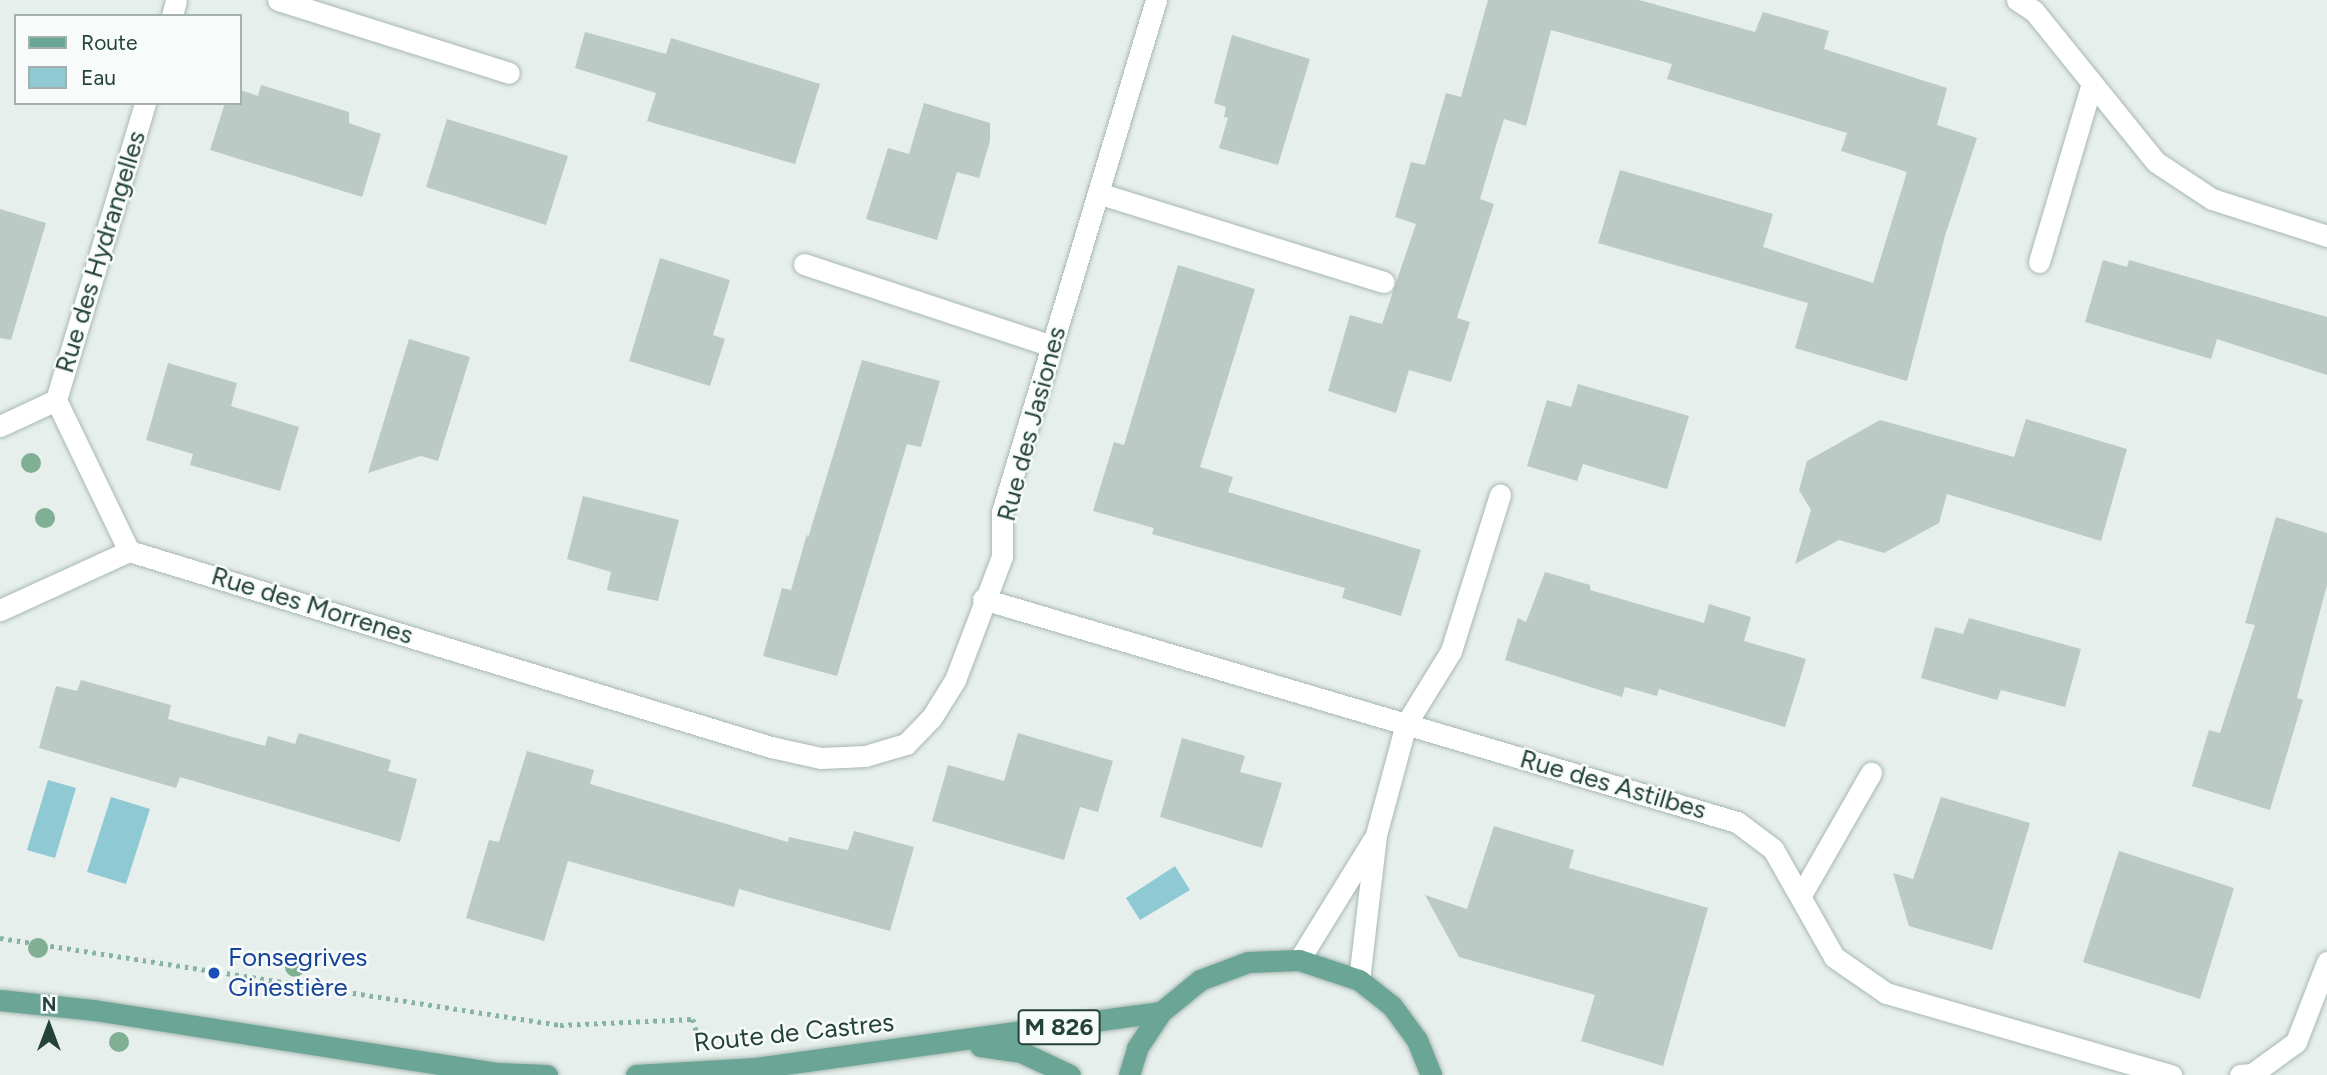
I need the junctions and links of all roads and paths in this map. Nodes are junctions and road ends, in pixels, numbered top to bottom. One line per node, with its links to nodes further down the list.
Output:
1 (278, 0): 4 (street)
2 (1156, 0): 7 (street, Rue des Jasiones)
3 (2017, 0): 5 (street)
4 (509, 73)
5 (2091, 86): 8 (street); 9 (street)
6 (144, 105): 13 (street, Rue des Hydrangelles)
7 (1101, 194): 11 (street); 12 (street, Rue des Jasiones)
8 (2327, 236)
9 (2039, 262)
10 (804, 264): 12 (street)
11 (1384, 282)
12 (1052, 346): 17 (street, Rue des Jasiones)
13 (56, 400): 14 (street); 16 (street)
14 (0, 426)
15 (1500, 495): 20 (street)
16 (129, 551): 18 (street); 19 (street, Rue des Morrenes)
17 (982, 599): 19 (street, Rue des Jasiones); 20 (street, Rue des Astilbes)
18 (0, 610)
19 (495, 661)
20 (1406, 724): 22 (street); 23 (street, Rue des Astilbes)
21 (1871, 773): 23 (street)
22 (1376, 835): 25 (street); 27 (street)
23 (1801, 895): 39 (street, Rue des Astilbes)
24 (0, 938): 31 (path, Route de Castres)
25 (1299, 960): 27 (main road, M 826); 30 (main road, M 826)
26 (2327, 962): 28 (street)
27 (1359, 980): 38 (main road, M 826)
28 (2322, 995): 33 (street)
29 (0, 1000): 34 (main road)
30 (1161, 1012): 32 (main road, Route de Castres / M 826); 37 (main road, M 826)
31 (697, 1034)
32 (957, 1042): 35 (main road, Route de Castres / M 826); 36 (main road, Route de Castres / M 826)
33 (2248, 1074)
34 (547, 1075)
35 (636, 1075)
36 (1070, 1075)
37 (1129, 1075)
38 (1431, 1075)
39 (2171, 1075)

